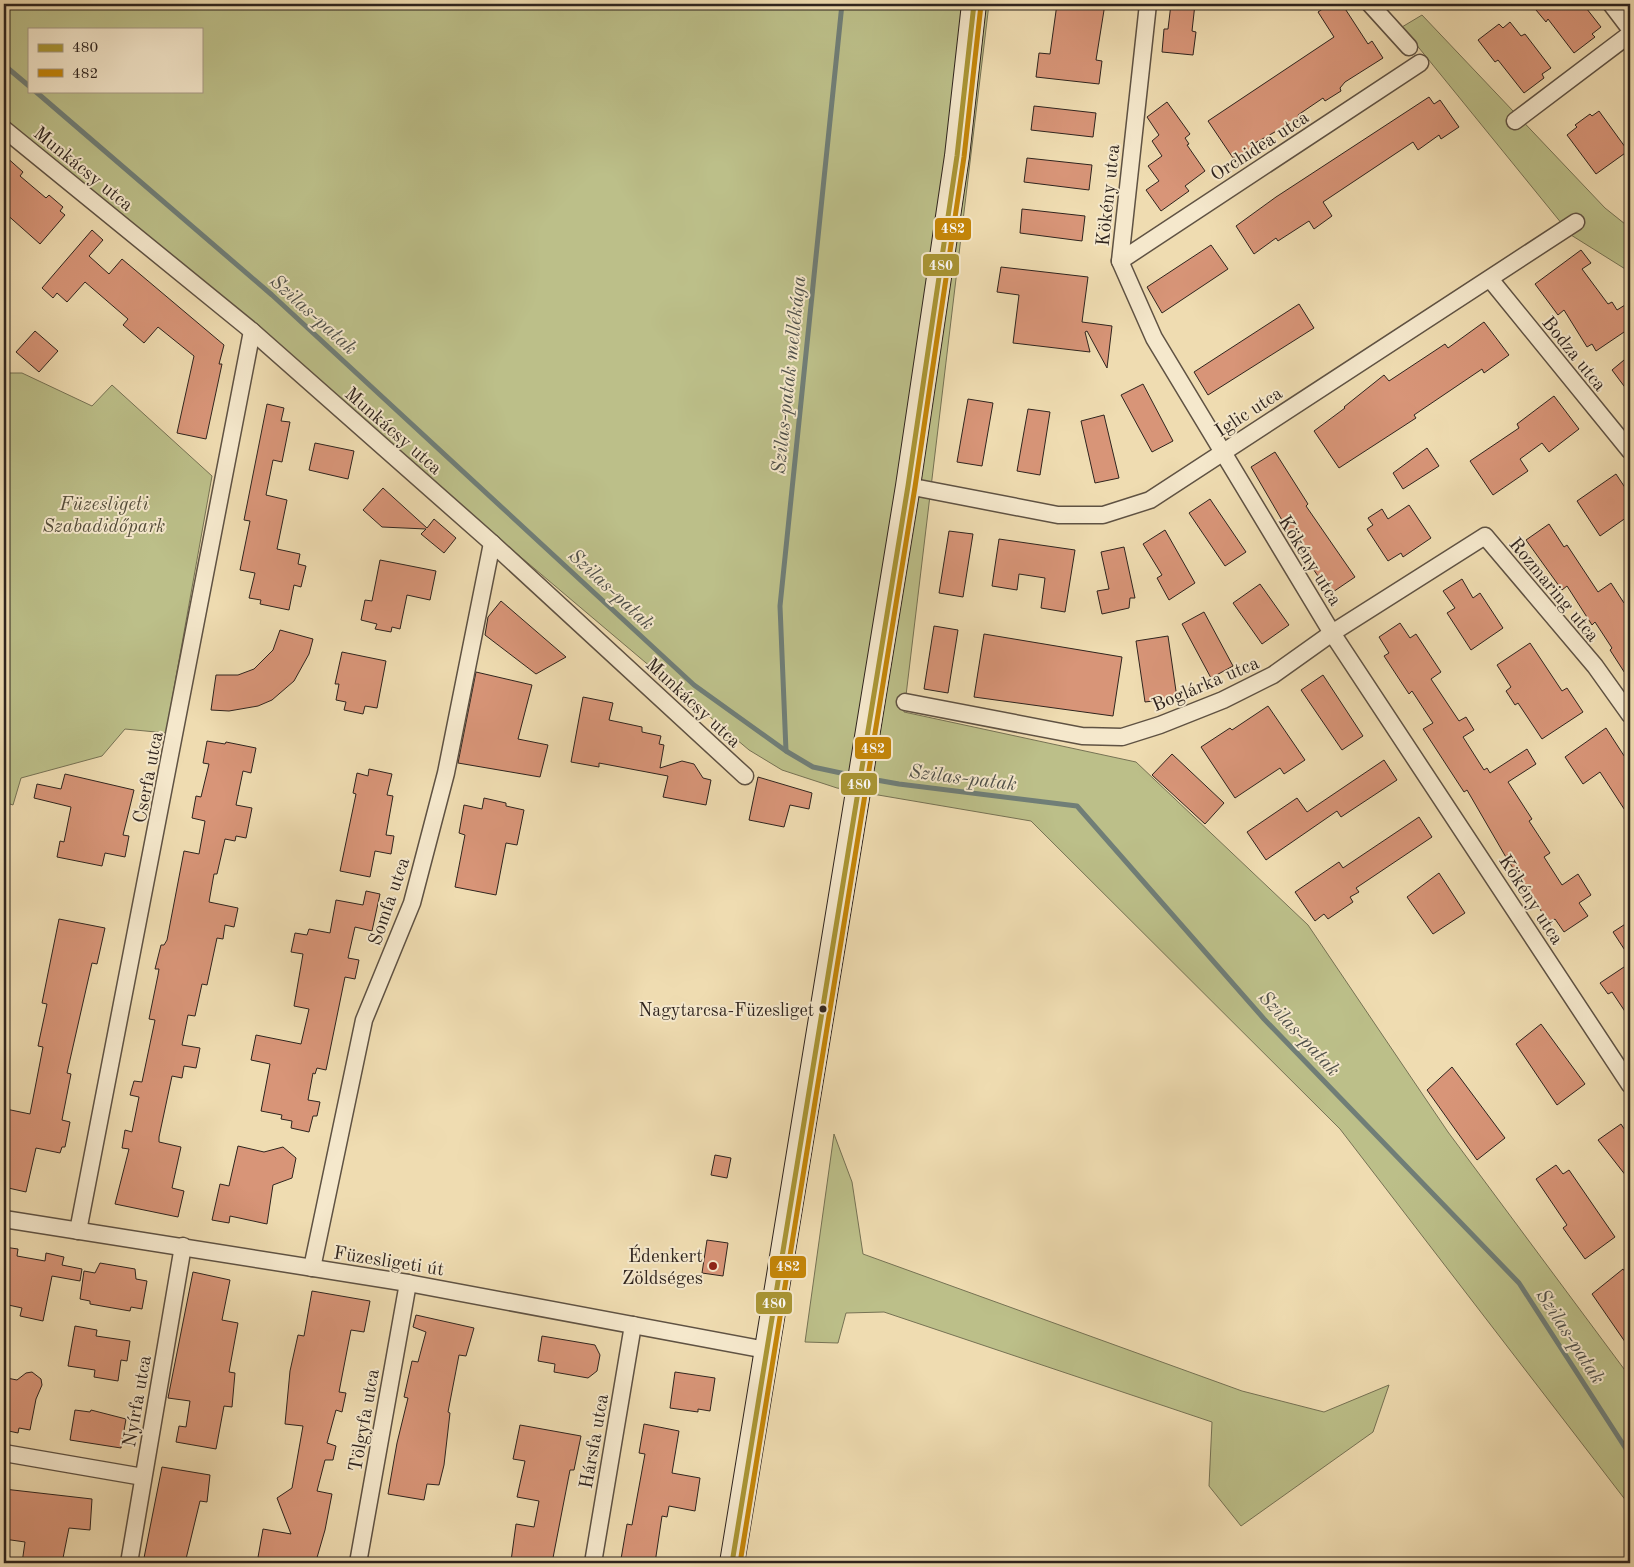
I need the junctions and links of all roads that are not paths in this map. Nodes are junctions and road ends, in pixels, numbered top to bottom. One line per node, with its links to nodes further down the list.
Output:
1 (974, 4): 17 (main road)
2 (1148, 4): 12 (street, Kökény utca)
3 (1370, 4): 7 (street)
4 (1611, 4): 5 (street)
5 (1630, 29)
6 (1630, 34): 9 (street)
7 (1410, 47)
8 (1420, 63): 12 (street, Orchidea utca)
9 (1515, 121)
10 (4, 129): 14 (street, Munkácsy utca)
11 (1576, 222): 13 (street, Iglic utca)
12 (1120, 261): 16 (street, Kökény utca)
13 (1490, 279): 15 (street, Bodza utca); 16 (street, Iglic utca)
14 (252, 331): 19 (street, Munkácsy utca); 26 (street, Cserfa utca)
15 (1630, 451)
16 (1221, 452): 17 (street, Iglic utca); 20 (street, Kökény utca)
17 (908, 486): 31 (main road)
18 (1485, 536): 20 (street, Boglárka utca); 22 (street, Rozmaring utca)
19 (492, 543): 23 (street, Munkácsy utca); 28 (street, Somfa utca)
20 (1332, 633): 21 (street, Boglárka utca); 24 (street, Kökény utca)
21 (905, 702)
22 (1630, 715)
23 (745, 776)
24 (1630, 1085)
25 (4, 1218): 26 (street, Füzesligeti út)
26 (78, 1230): 27 (street, Füzesligeti út)
27 (183, 1246): 28 (street, Füzesligeti út); 33 (street, Nyírfa utca)
28 (312, 1268): 29 (street, Füzesligeti út)
29 (408, 1283): 30 (street, Füzesligeti út); 35 (street, Tölgyfa utca)
30 (633, 1325): 31 (street, Füzesligeti út); 36 (street, Hársfa utca)
31 (766, 1350): 37 (main road)
32 (4, 1453): 33 (street)
33 (144, 1477): 34 (street, Nyírfa utca)
34 (129, 1563)
35 (358, 1563)
36 (593, 1563)
37 (732, 1563)

